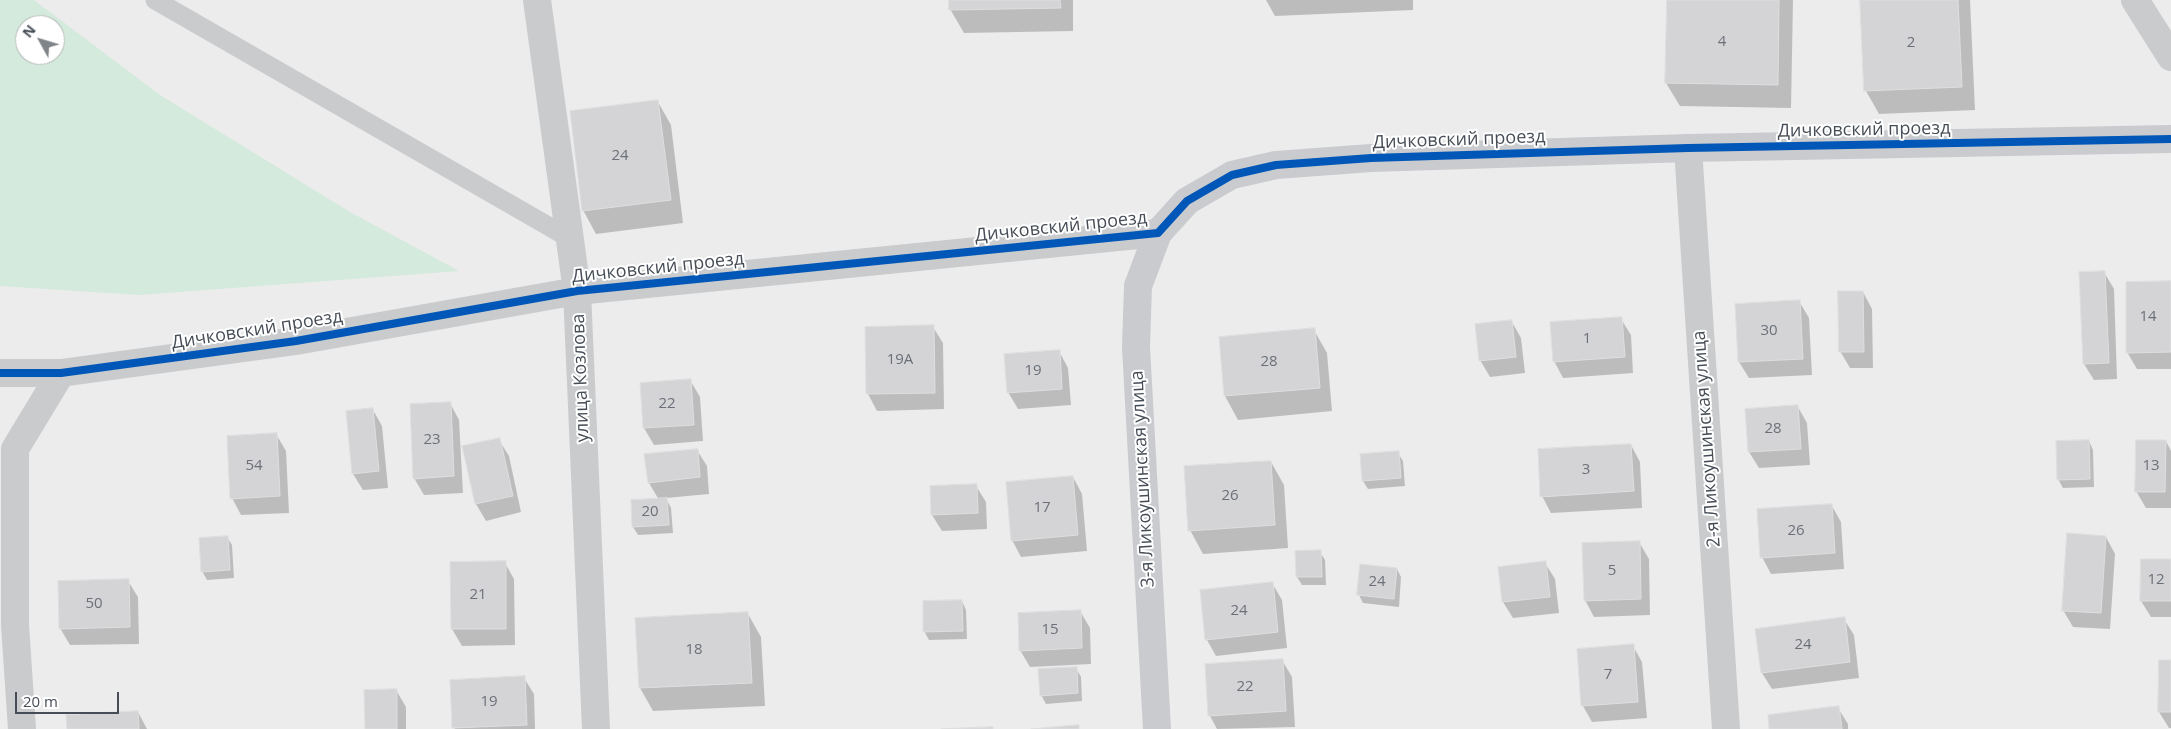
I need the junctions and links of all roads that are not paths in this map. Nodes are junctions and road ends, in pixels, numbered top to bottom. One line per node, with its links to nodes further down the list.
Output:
1 (155, 0): 8 (lane)
2 (536, 0): 8 (street, улица Козлова)
3 (2135, 0): 4 (street)
4 (2171, 57)
5 (2171, 139): 6 (street, Дичковский проезд)
6 (1688, 148): 7 (street, Дичковский проезд); 15 (street, 2-я Ликоушинская улица)
7 (1158, 233): 9 (street, Дичковский проезд); 14 (street, 3-я Ликоушинская улица)
8 (569, 238): 9 (street, улица Козлова)
9 (577, 291): 11 (street, Дичковский проезд); 13 (street, улица Козлова)
10 (0, 373): 11 (street, Дичковский проезд)
11 (61, 373): 12 (street)
12 (22, 729)
13 (596, 729)
14 (1157, 729)
15 (1726, 729)

